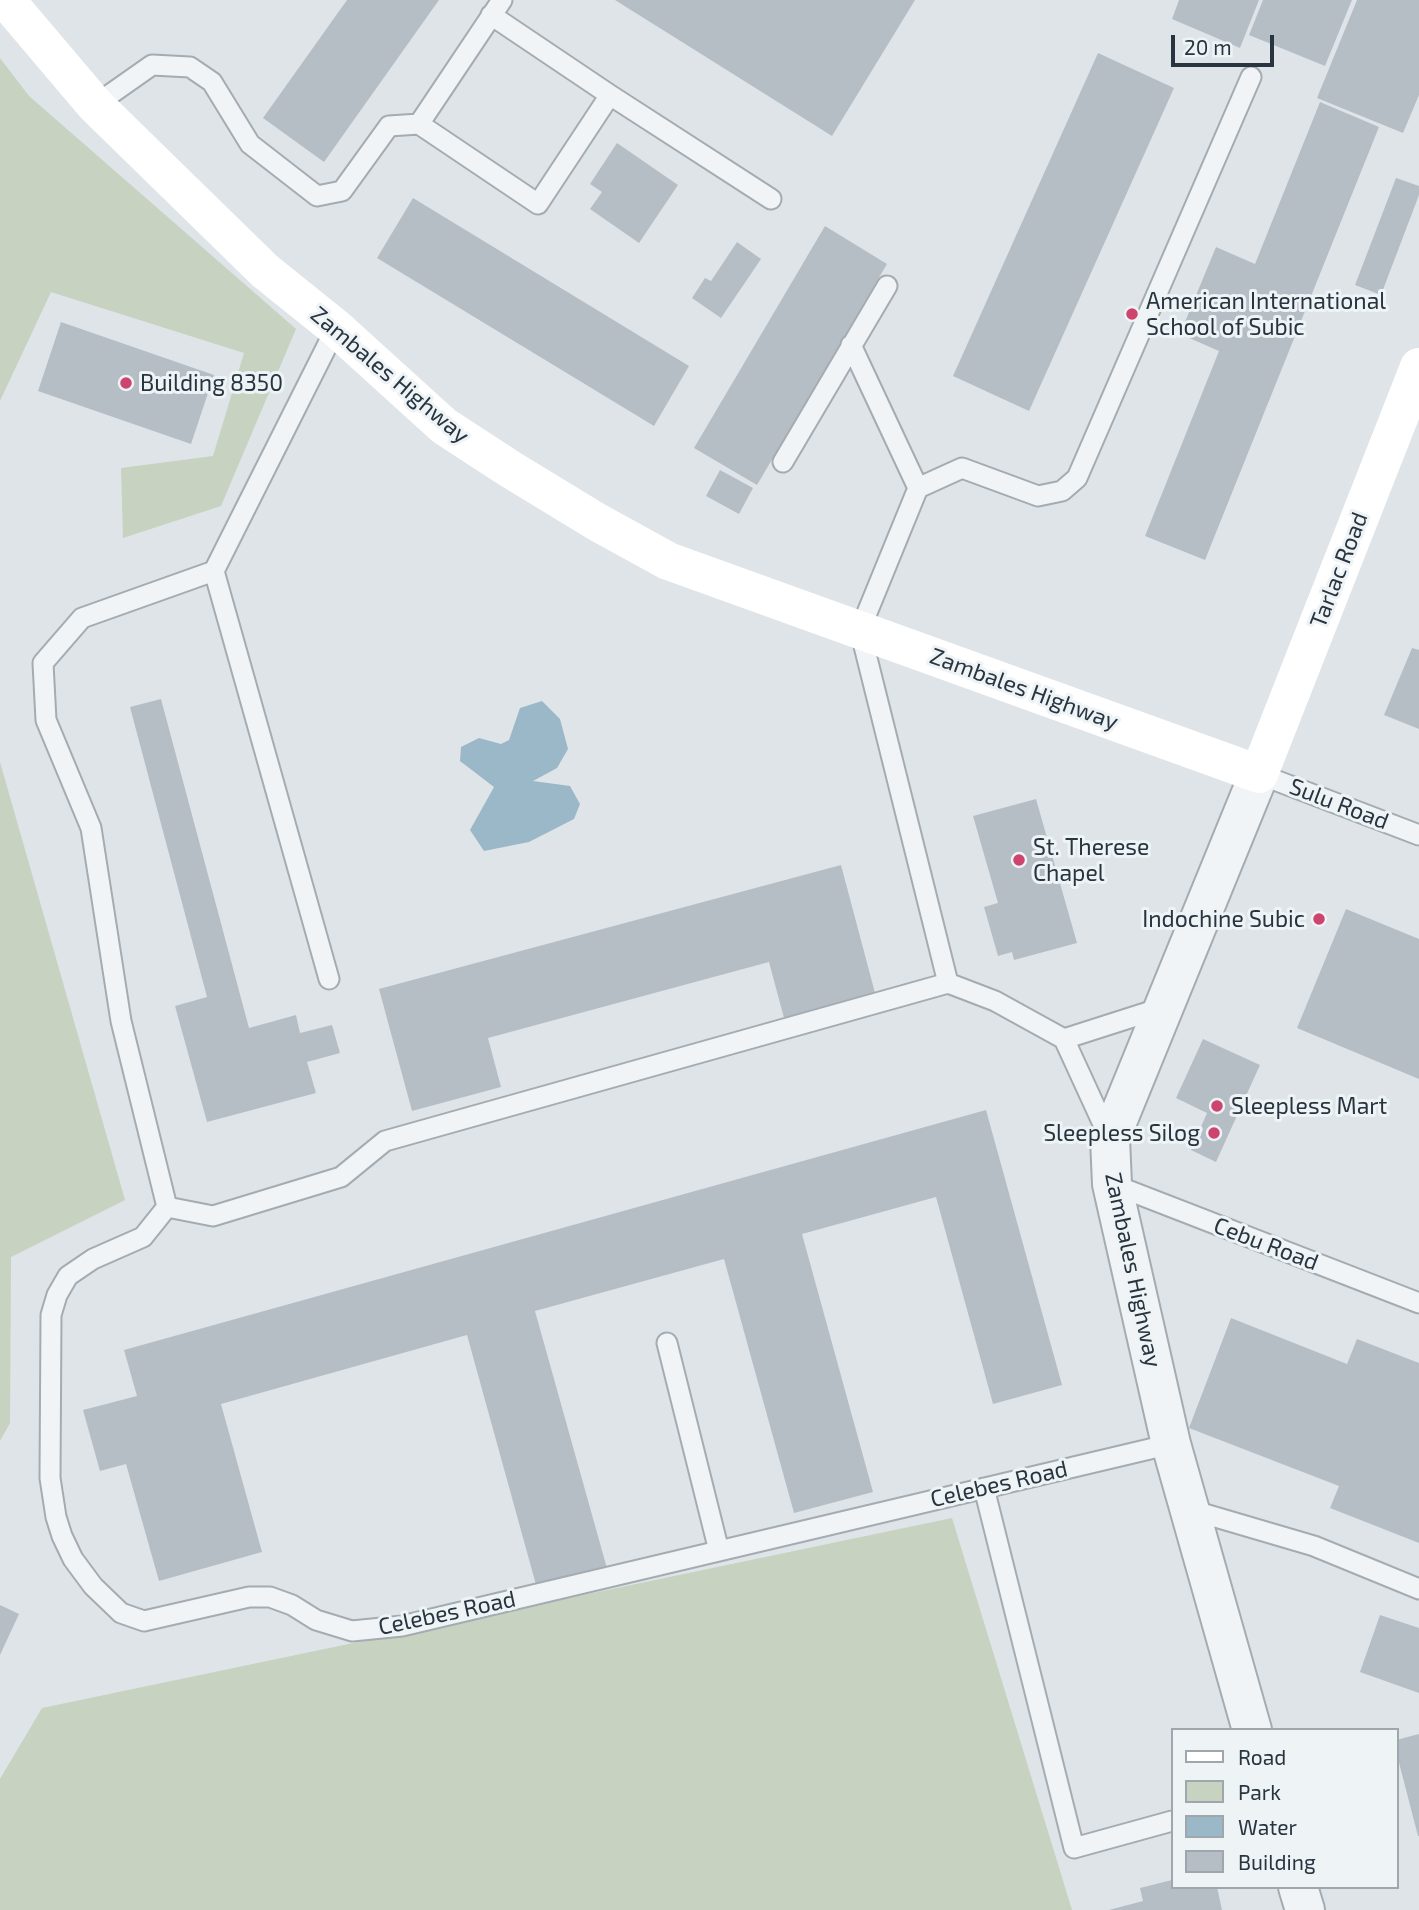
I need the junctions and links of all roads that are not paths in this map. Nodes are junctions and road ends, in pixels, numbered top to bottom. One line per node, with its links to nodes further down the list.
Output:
1 (6, 0): 5 (main road, Zambales Highway)
2 (497, 8): 4 (lane); 6 (lane)
3 (1251, 77): 13 (lane)
4 (610, 95): 6 (lane); 7 (lane)
5 (94, 105): 6 (lane); 9 (main road, Zambales Highway)
6 (419, 124)
7 (771, 199)
8 (887, 286): 10 (lane)
9 (336, 328): 14 (lane); 15 (main road, Zambales Highway)
10 (851, 345): 12 (lane); 13 (lane)
11 (1419, 367): 16 (main road, Tarlac Road)
12 (783, 462)
13 (918, 488): 15 (lane)
14 (214, 570): 18 (lane); 24 (lane)
15 (860, 630): 16 (main road, Zambales Highway); 19 (lane)
16 (1259, 774): 17 (lane, Sulu Road); 20 (street, Zambales Highway)
17 (1419, 835)
18 (329, 979)
19 (948, 983): 21 (lane); 24 (lane)
20 (1164, 1006): 21 (lane); 22 (street, Zambales Highway)
21 (1064, 1039): 22 (lane)
22 (1110, 1139): 23 (street, Zambales Highway)
23 (1112, 1184): 25 (lane, Cebu Road); 27 (street, Zambales Highway)
24 (167, 1207): 30 (lane, Celebes Road)
25 (1419, 1303)
26 (667, 1343): 30 (lane)
27 (1171, 1444): 28 (lane, Celebes Road); 29 (street, Zambales Highway)
28 (984, 1488): 30 (lane, Celebes Road); 33 (lane)
29 (1188, 1509): 31 (lane); 32 (street, Zambales Highway)
30 (719, 1551)
31 (1419, 1589)
32 (1251, 1728)
33 (1170, 1822)
34 (1299, 1889): 35 (street)
35 (1305, 1910)

